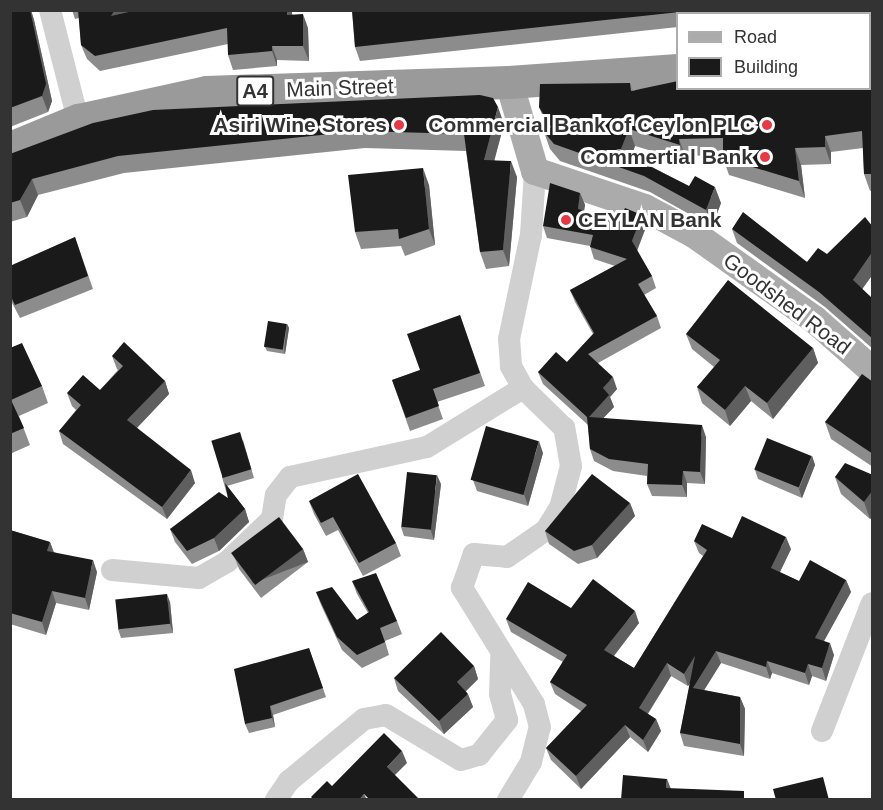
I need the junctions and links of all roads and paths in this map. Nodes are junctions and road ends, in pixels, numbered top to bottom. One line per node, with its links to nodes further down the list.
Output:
1 (50, 10): 4 (street)
2 (676, 70): 3 (highway, Main Street / A4)
3 (509, 82): 4 (highway, Main Street / A4); 6 (main road)
4 (78, 120): 5 (highway, Main Street / A4)
5 (10, 148)
6 (535, 171): 7 (main road, Goodshed Road); 8 (street)
7 (873, 370)
8 (523, 388): 9 (street); 11 (street)
9 (112, 570)
10 (873, 603): 12 (street)
11 (501, 656): 13 (street); 14 (street)
12 (822, 731)
13 (276, 800)
14 (508, 800)

